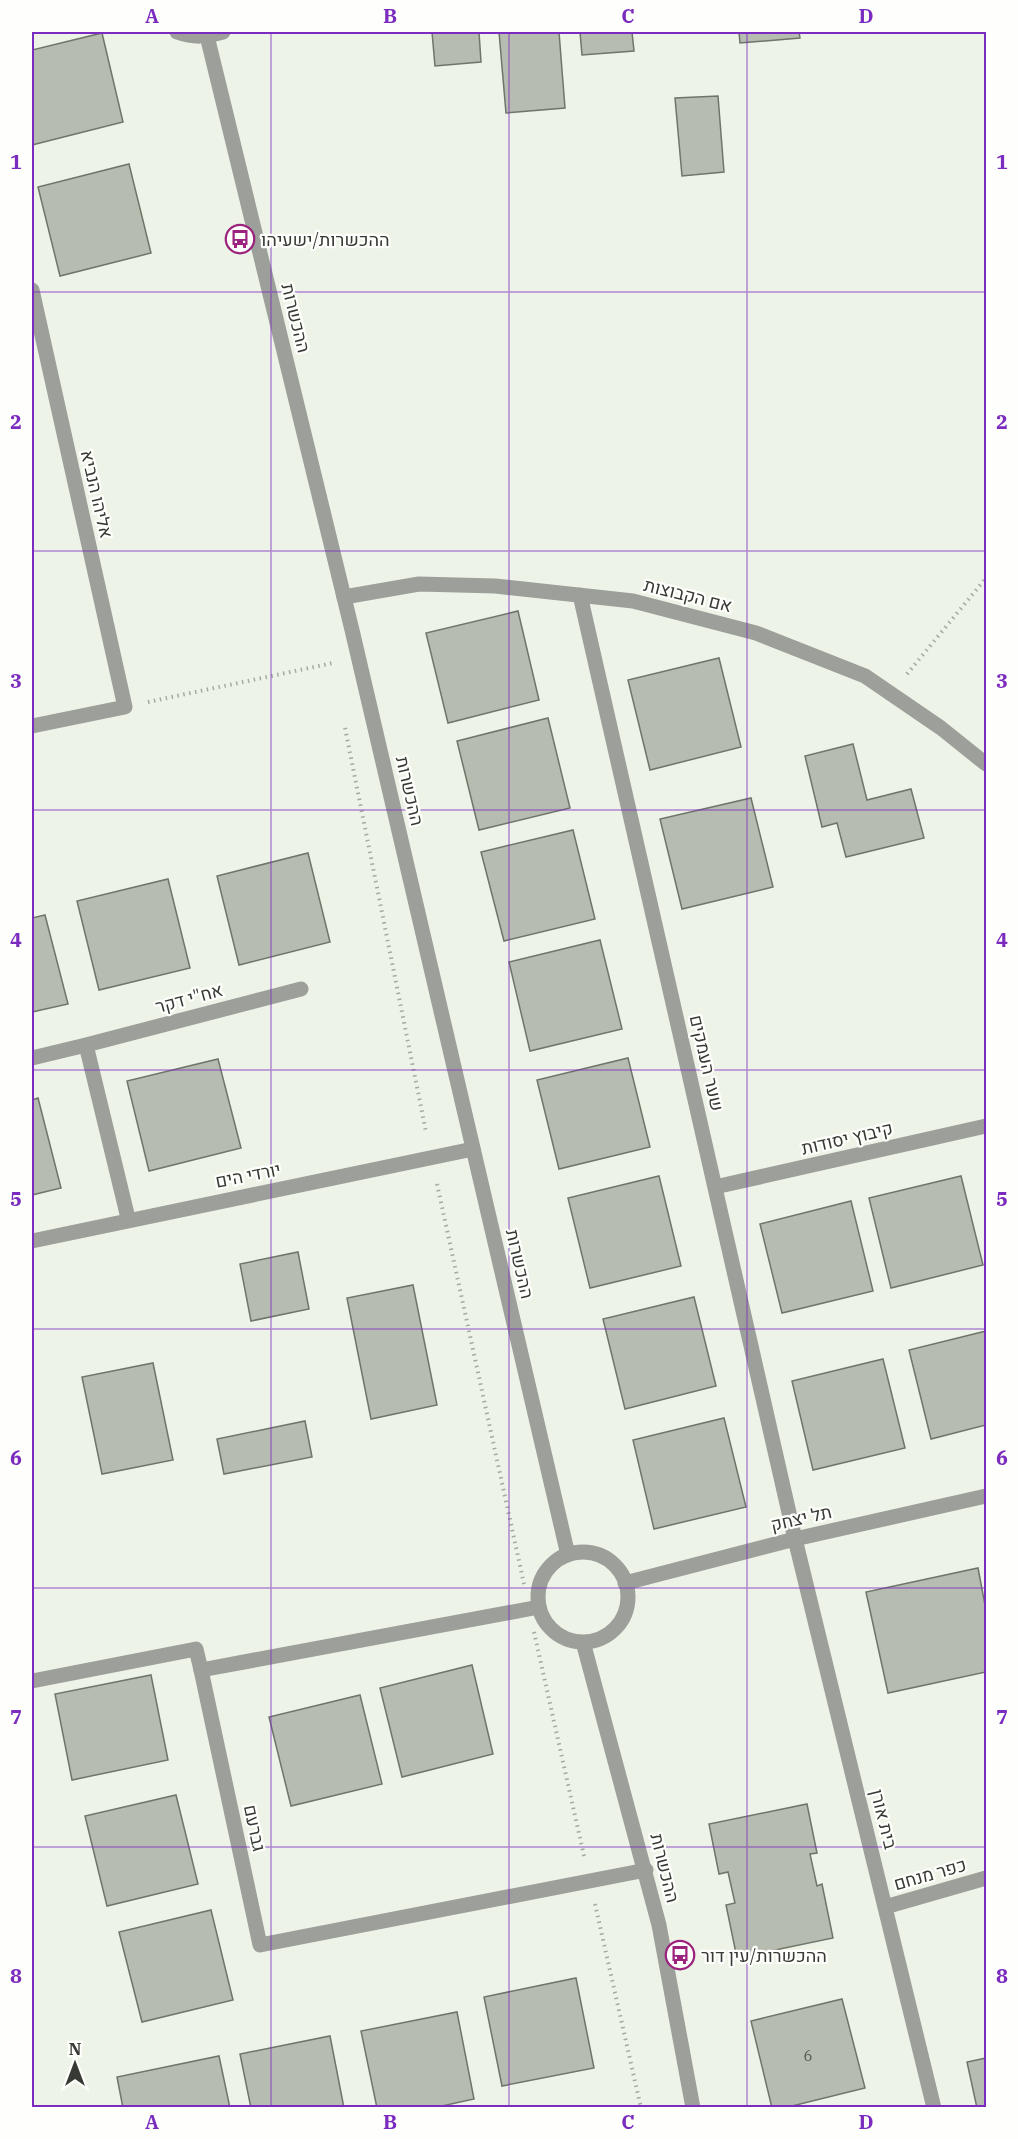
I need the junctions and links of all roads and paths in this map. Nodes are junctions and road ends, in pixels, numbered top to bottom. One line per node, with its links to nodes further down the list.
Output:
1 (177, 32): 3 (street)
2 (223, 32): 3 (street)
3 (207, 36): 7 (street, ההכשרות)
4 (32, 290): 12 (street, אליהו הנביא)
5 (987, 578): 11 (path)
6 (580, 596): 7 (street, אם הקבוצות); 11 (street, אם הקבוצות); 22 (street, שער העמקים)
7 (344, 597): 20 (street, ההכשרות)
8 (330, 652): 9 (path)
9 (333, 663): 10 (path); 12 (path)
10 (335, 675)
11 (891, 694): 15 (street, אם הקבוצות)
12 (125, 707): 14 (street)
13 (344, 721): 21 (path)
14 (32, 726)
15 (987, 764)
16 (301, 989): 17 (street, אח"י דקר)
17 (86, 1045): 18 (street, אח"י דקר); 23 (street)
18 (32, 1058)
19 (987, 1126): 22 (street, קיבוץ יסודות)
20 (473, 1149): 21 (street, יורדי הים); 27 (street, ההכשרות)
21 (431, 1159): 23 (street, יורדי הים); 29 (path)
22 (715, 1187): 26 (street, שער העמקים)
23 (128, 1218): 24 (street, יורדי הים)
24 (32, 1240)
25 (987, 1496): 26 (street, תל יצחק)
26 (795, 1539): 28 (street, תל יצחק); 36 (street, בית אורן)
27 (568, 1555): 28 (street); 29 (street)
28 (625, 1583): 30 (street)
29 (534, 1608): 30 (street); 31 (street); 32 (path)
30 (584, 1642): 34 (street, ההכשרות)
31 (201, 1670): 33 (street); 34 (street, גברעם)
32 (542, 1671)
33 (32, 1681)
34 (646, 1870): 37 (street, ההכשרות)
35 (987, 1878): 36 (street, כפר מנחם)
36 (885, 1907): 38 (street, בית אורן)
37 (693, 2108)
38 (934, 2108)

